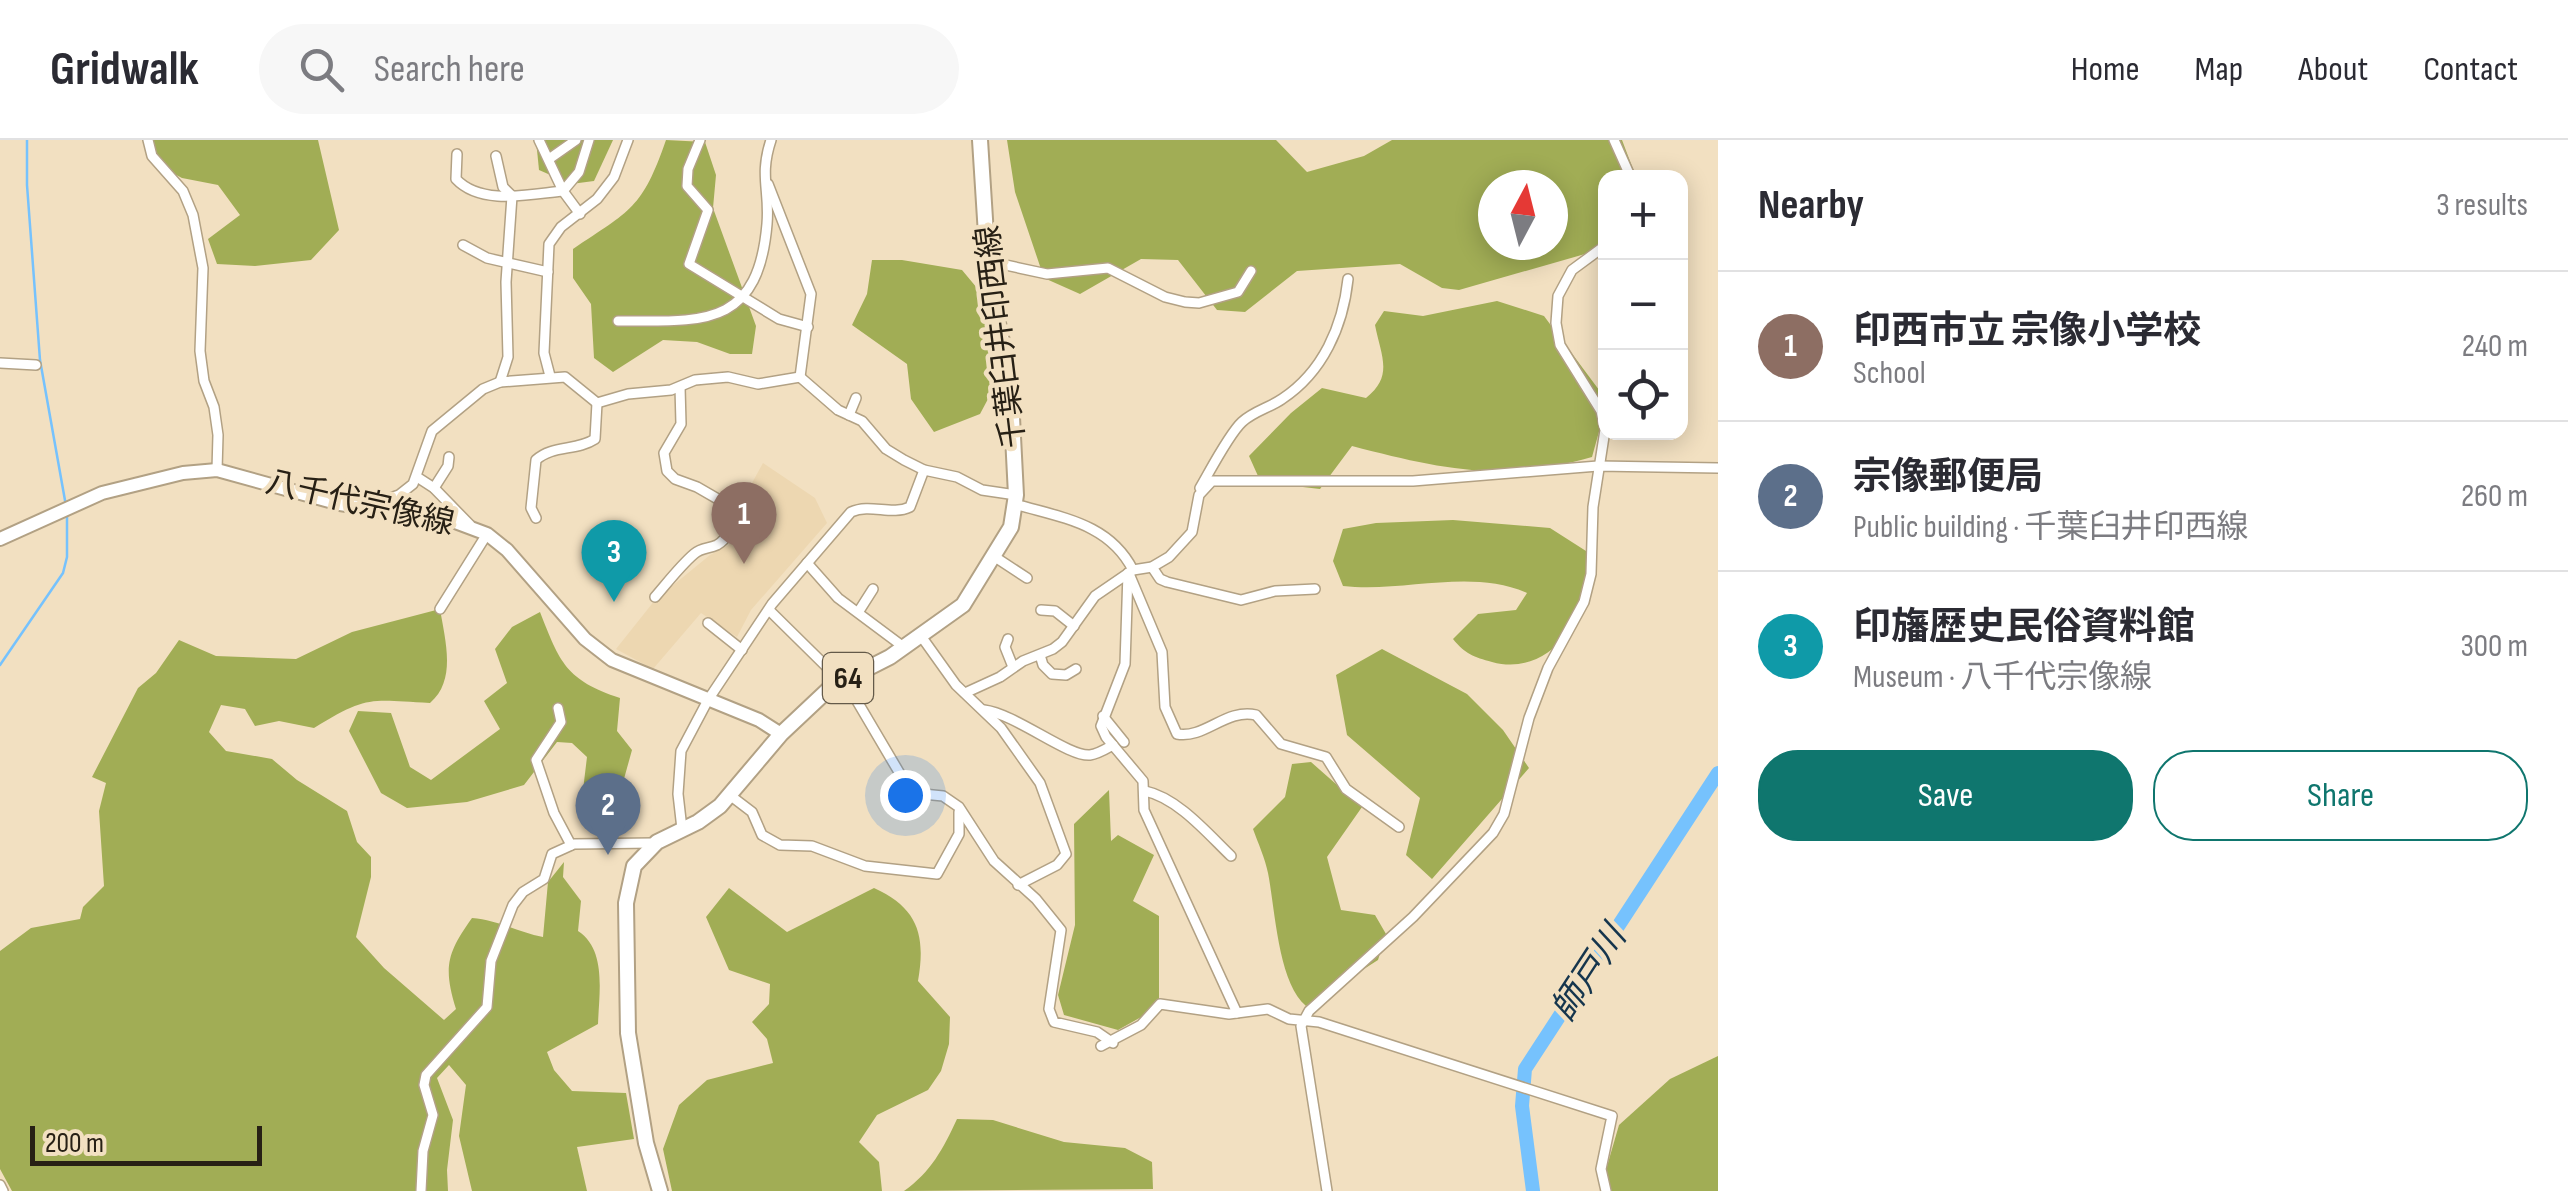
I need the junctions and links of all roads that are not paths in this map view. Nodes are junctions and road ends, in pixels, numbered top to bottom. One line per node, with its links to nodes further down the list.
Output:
1 (148, 140): 40 (street)
2 (539, 140): 12 (street)
3 (576, 140): 12 (street)
4 (590, 140): 15 (street)
5 (628, 140): 17 (street)
6 (700, 140): 25 (street)
7 (771, 140): 14 (street)
8 (980, 140): 20 (main road, 千葉臼井印西線 / 64)
9 (1614, 140): 13 (street)
10 (457, 154): 16 (street)
11 (496, 156): 16 (street)
12 (549, 159): 15 (street)
13 (1627, 170)
14 (763, 173): 25 (street); 27 (street)
15 (563, 192): 16 (street); 17 (street)
16 (512, 196): 21 (street)
17 (580, 214): 23 (street)
18 (464, 244): 21 (street)
19 (1598, 251): 38 (street)
20 (987, 261): 22 (street); 45 (main road, 千葉臼井印西線 / 64)
21 (509, 262): 23 (street); 32 (street)
22 (1251, 271)
23 (548, 272): 30 (street)
24 (1348, 279): 44 (street)
25 (742, 298): 26 (street); 27 (street)
26 (618, 322)
27 (808, 327): 31 (street)
28 (0, 363): 29 (street)
29 (36, 365)
30 (550, 376): 32 (street); 35 (street)
31 (800, 377): 33 (street); 36 (street)
32 (500, 382): 42 (street)
33 (680, 387): 35 (street); 58 (street)
34 (856, 398): 36 (street)
35 (596, 403): 47 (street)
36 (850, 415): 41 (street)
37 (448, 457): 43 (street)
38 (1598, 466): 39 (street); 44 (street); 89 (street)
39 (1718, 468)
40 (217, 470): 46 (main road, 八千代宗像線); 50 (main road, 八千代宗像線)
41 (924, 470): 45 (street); 52 (street)
42 (417, 478): 43 (street); 46 (street)
43 (434, 488): 48 (street)
44 (1198, 495): 53 (street)
45 (1016, 500): 51 (main road, 千葉臼井印西線 / 64); 54 (street)
46 (360, 508): 48 (main road, 八千代宗像線)
47 (536, 518)
48 (472, 527): 49 (main road, 八千代宗像線)
49 (488, 534): 59 (street); 74 (main road, 八千代宗像線)
50 (0, 539)
51 (995, 557): 55 (street); 65 (main road, 千葉臼井印西線 / 64)
52 (806, 563): 60 (street); 62 (street)
53 (1152, 567): 54 (street); 57 (street)
54 (1131, 571): 64 (street); 78 (street); 82 (street)
55 (1027, 578)
56 (873, 589): 62 (street)
57 (1315, 590)
58 (655, 597)
59 (440, 609)
60 (770, 610): 68 (street); 72 (street)
61 (1041, 610): 64 (street)
62 (859, 611): 67 (street)
63 (708, 623): 68 (street)
64 (1074, 626): 69 (street)
65 (922, 636): 67 (main road, 千葉臼井印西線 / 64); 73 (street)
66 (1008, 639): 70 (street)
67 (905, 648): 72 (main road, 千葉臼井印西線 / 64)
68 (742, 650): 74 (street)
69 (1040, 655): 70 (street); 71 (street)
70 (1012, 667): 73 (street)
71 (1076, 669)
72 (842, 680): 77 (main road, 千葉臼井印西線 / 64); 81 (street)
73 (965, 693): 76 (street)
74 (708, 700): 77 (main road, 八千代宗像線); 83 (street)
75 (558, 708): 85 (street)
76 (984, 710): 78 (street); 87 (street)
77 (782, 734): 80 (main road, 千葉臼井印西線 / 64)
78 (1118, 744): 79 (street)
79 (1145, 791): 86 (street); 88 (street)
80 (731, 796): 81 (street); 83 (main road, 千葉臼井印西線 / 64)
81 (959, 806): 87 (street)
82 (1399, 827)
83 (682, 829): 84 (main road, 千葉臼井印西線 / 64)
84 (656, 842): 85 (street); 93 (main road, 千葉臼井印西線 / 64)
85 (571, 845): 92 (street)
86 (1232, 856)
87 (1018, 885): 90 (street)
88 (1237, 1013): 89 (street); 90 (street)
89 (1304, 1019): 94 (street); 95 (street)
90 (1113, 1042): 91 (street)
91 (1102, 1046)
92 (421, 1191)
93 (660, 1191)
94 (1328, 1191)
95 (1606, 1191)

